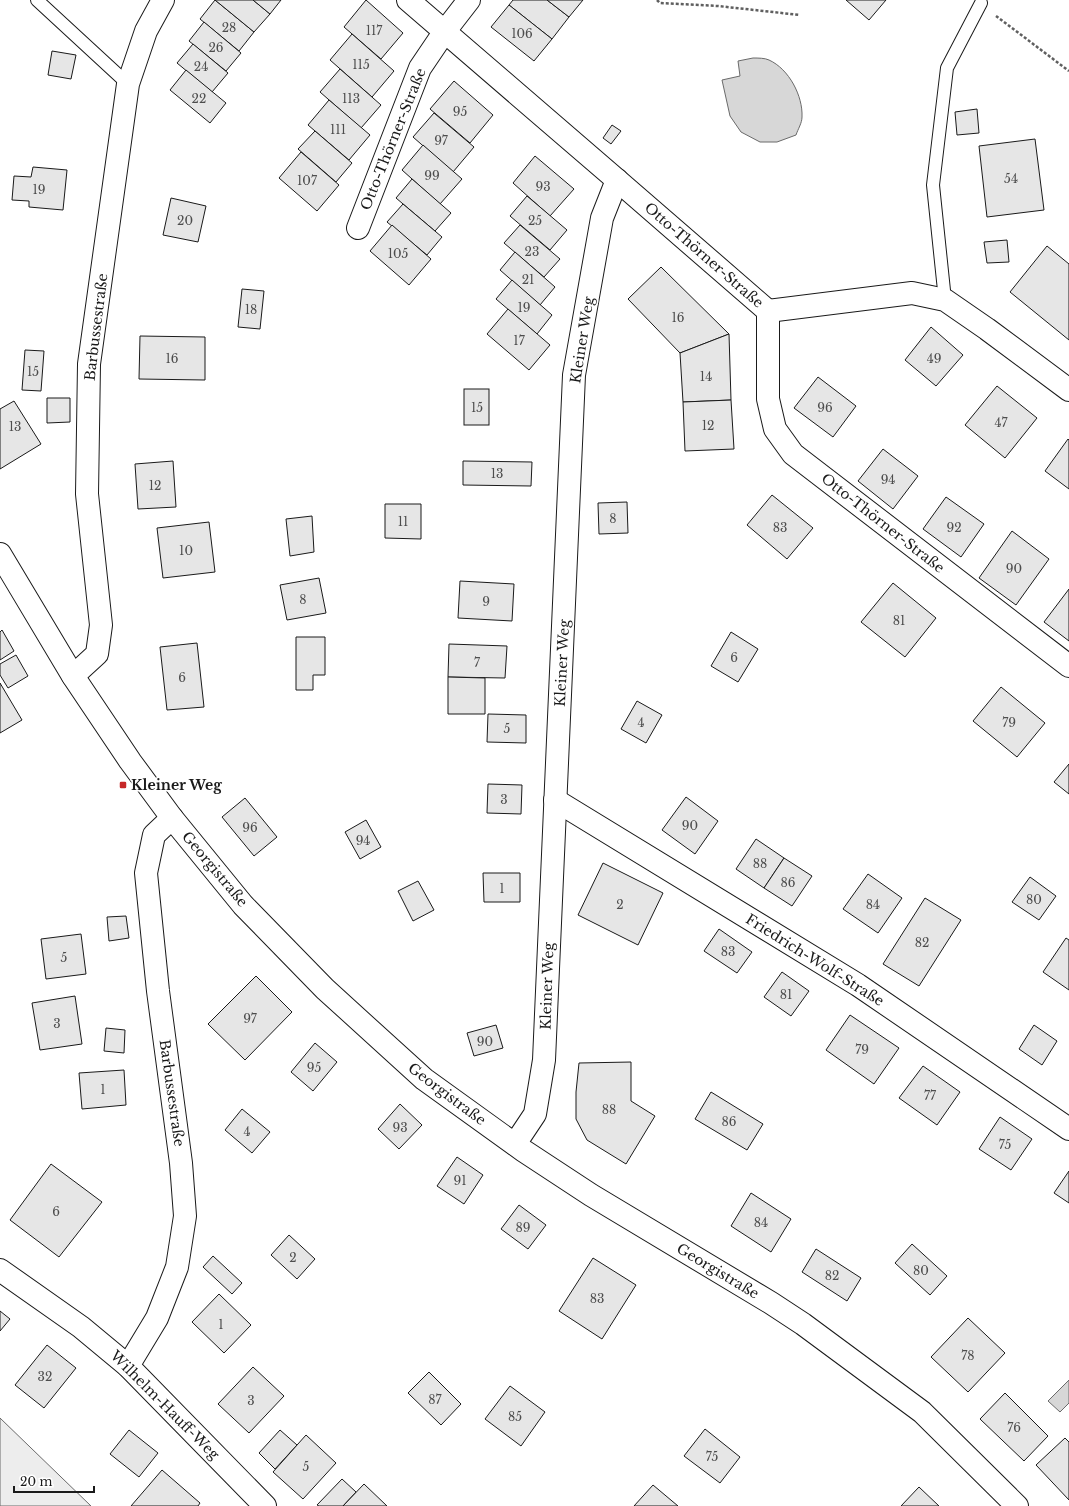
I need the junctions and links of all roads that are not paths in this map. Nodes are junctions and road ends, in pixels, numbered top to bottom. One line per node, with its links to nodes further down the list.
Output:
1 (37, 0): 7 (lane)
2 (163, 0): 7 (street, Barbussestraße)
3 (408, 0): 6 (street, Otto-Thörner-Straße)
4 (469, 0): 6 (street, Otto-Thörner-Straße)
5 (981, 3): 10 (lane)
6 (444, 31): 8 (street, Otto-Thörner-Straße); 9 (street, Otto-Thörner-Straße)
7 (128, 84): 15 (street, Barbussestraße)
8 (618, 180): 11 (street, Otto-Thörner-Straße); 16 (street, Kleiner Weg)
9 (358, 228)
10 (945, 300): 11 (street); 12 (street)
11 (768, 311): 14 (street, Otto-Thörner-Straße)
12 (1069, 390)
13 (0, 554): 15 (street, Georgistraße)
14 (1069, 666)
15 (73, 676): 17 (street, Georgistraße)
16 (555, 800): 18 (street, Friedrich-Wolf-Straße); 19 (street, Kleiner Weg)
17 (172, 818): 19 (street, Georgistraße); 21 (street, Barbussestraße)
18 (1069, 1129)
19 (515, 1144): 23 (street, Georgistraße)
20 (0, 1270): 21 (street, Wilhelm-Hauff-Weg)
21 (128, 1366): 22 (street, Wilhelm-Hauff-Weg)
22 (265, 1506)
23 (1018, 1506)

